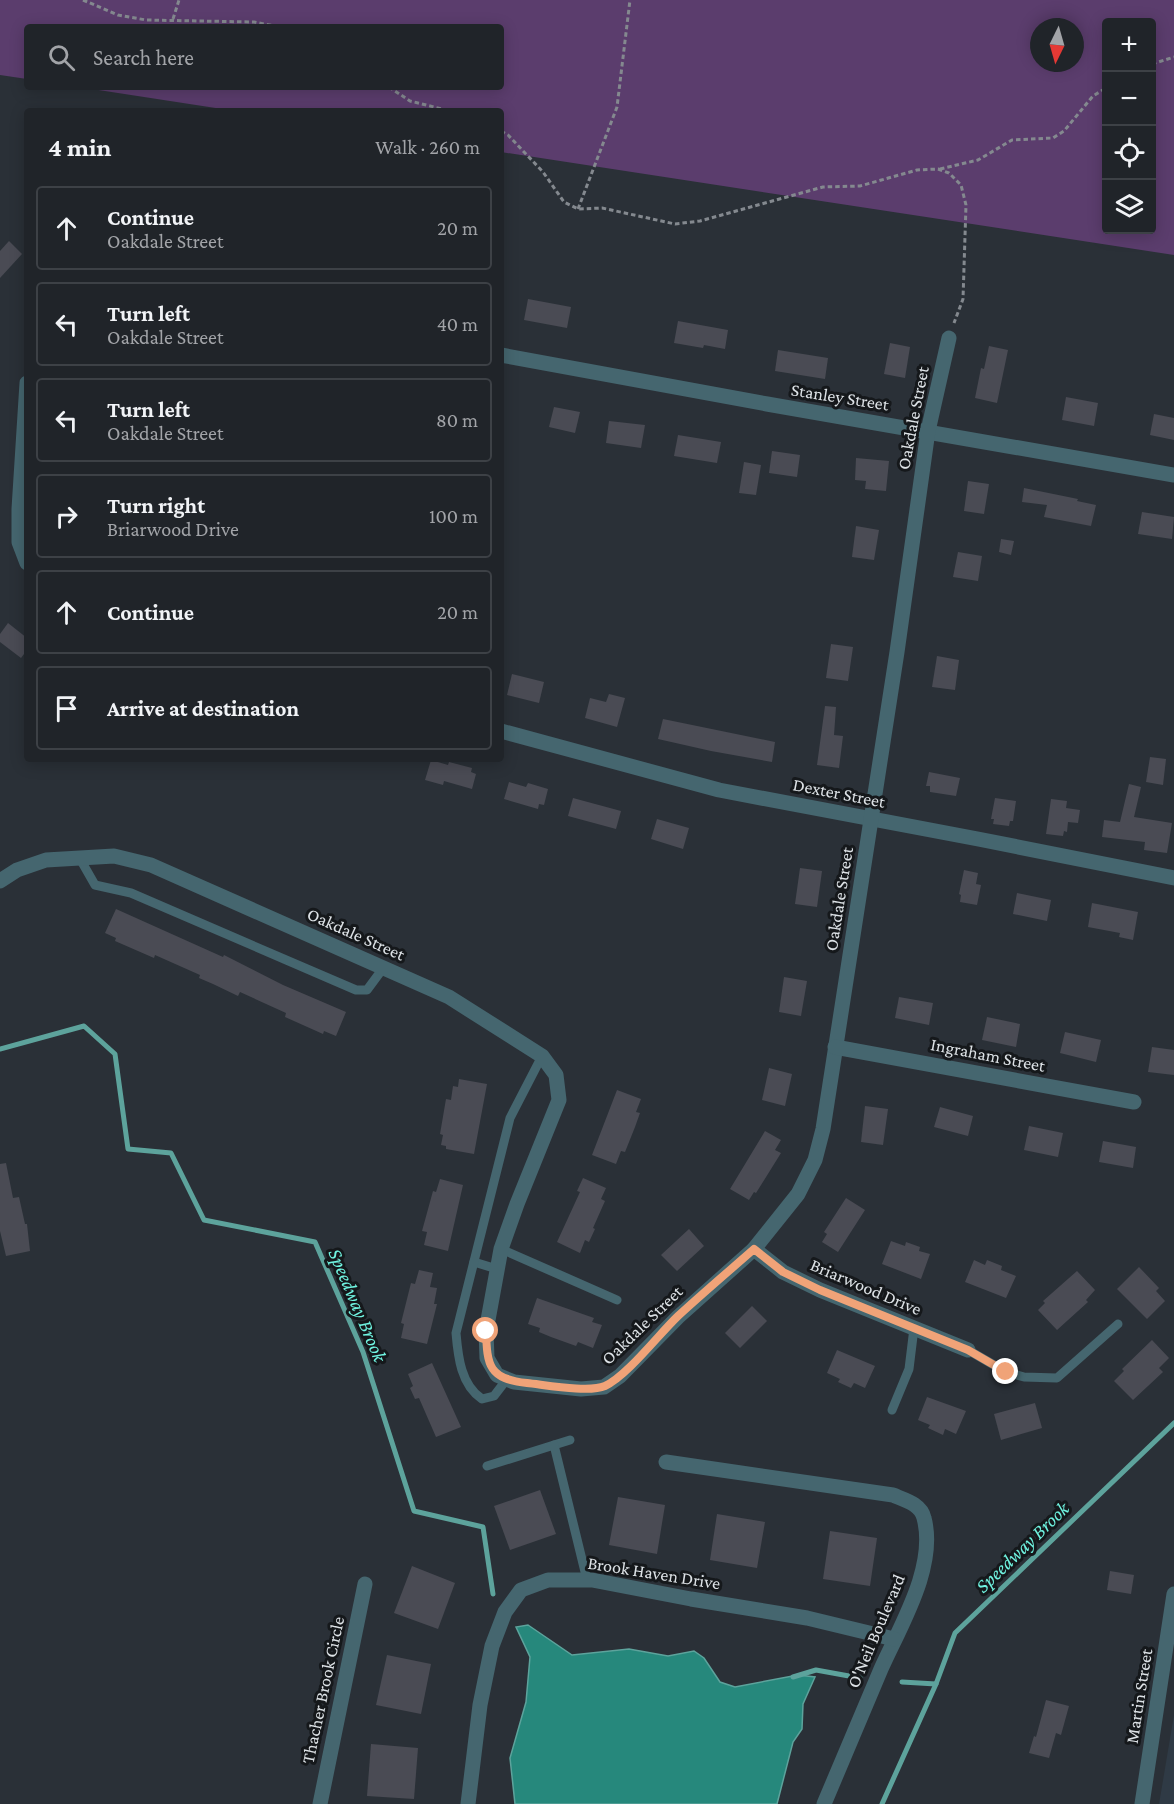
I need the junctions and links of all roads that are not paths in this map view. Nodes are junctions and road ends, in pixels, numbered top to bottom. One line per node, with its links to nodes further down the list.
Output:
1 (949, 338): 4 (street, Oakdale Street)
2 (504, 356): 4 (street, Stanley Street)
3 (24, 431): 6 (street)
4 (928, 431): 5 (street, Stanley Street); 8 (street, Oakdale Street)
5 (1174, 475)
6 (24, 555)
7 (504, 732): 8 (street, Dexter Street)
8 (872, 819): 10 (street, Dexter Street); 13 (street, Oakdale Street)
9 (79, 857): 11 (street, Oakdale Street); 12 (street, Oakdale Street); 12 (lane)
10 (1174, 878)
11 (0, 881)
12 (384, 967): 14 (street, Oakdale Street)
13 (835, 1047): 15 (street, Ingraham Street); 17 (street, Oakdale Street)
14 (542, 1056): 16 (street, Oakdale Street); 18 (lane)
15 (1134, 1102)
16 (501, 1249): 19 (street, Oakdale Street); 20 (lane)
17 (754, 1249): 22 (street, Briarwood Drive); 24 (street, Oakdale Street)
18 (474, 1262): 19 (lane); 24 (lane)
19 (497, 1269): 24 (street, Oakdale Street)
20 (617, 1300)
21 (1118, 1324): 23 (lane)
22 (914, 1328): 23 (street, Briarwood Drive); 25 (lane)
23 (968, 1350)
24 (507, 1379)
25 (892, 1410)
26 (570, 1440): 27 (lane)
27 (555, 1445): 29 (lane); 30 (lane)
28 (666, 1462): 33 (street, O'Neil Boulevard)
29 (487, 1466)
30 (587, 1580): 33 (street, Brook Haven Drive); 35 (street, Brook Haven Drive)
31 (365, 1584): 34 (street, Thacher Brook Circle)
32 (1174, 1594): 37 (street, Martin Street)
33 (894, 1639): 36 (street, O'Neil Boulevard)
34 (320, 1804)
35 (468, 1804)
36 (824, 1804)
37 (1143, 1804)

